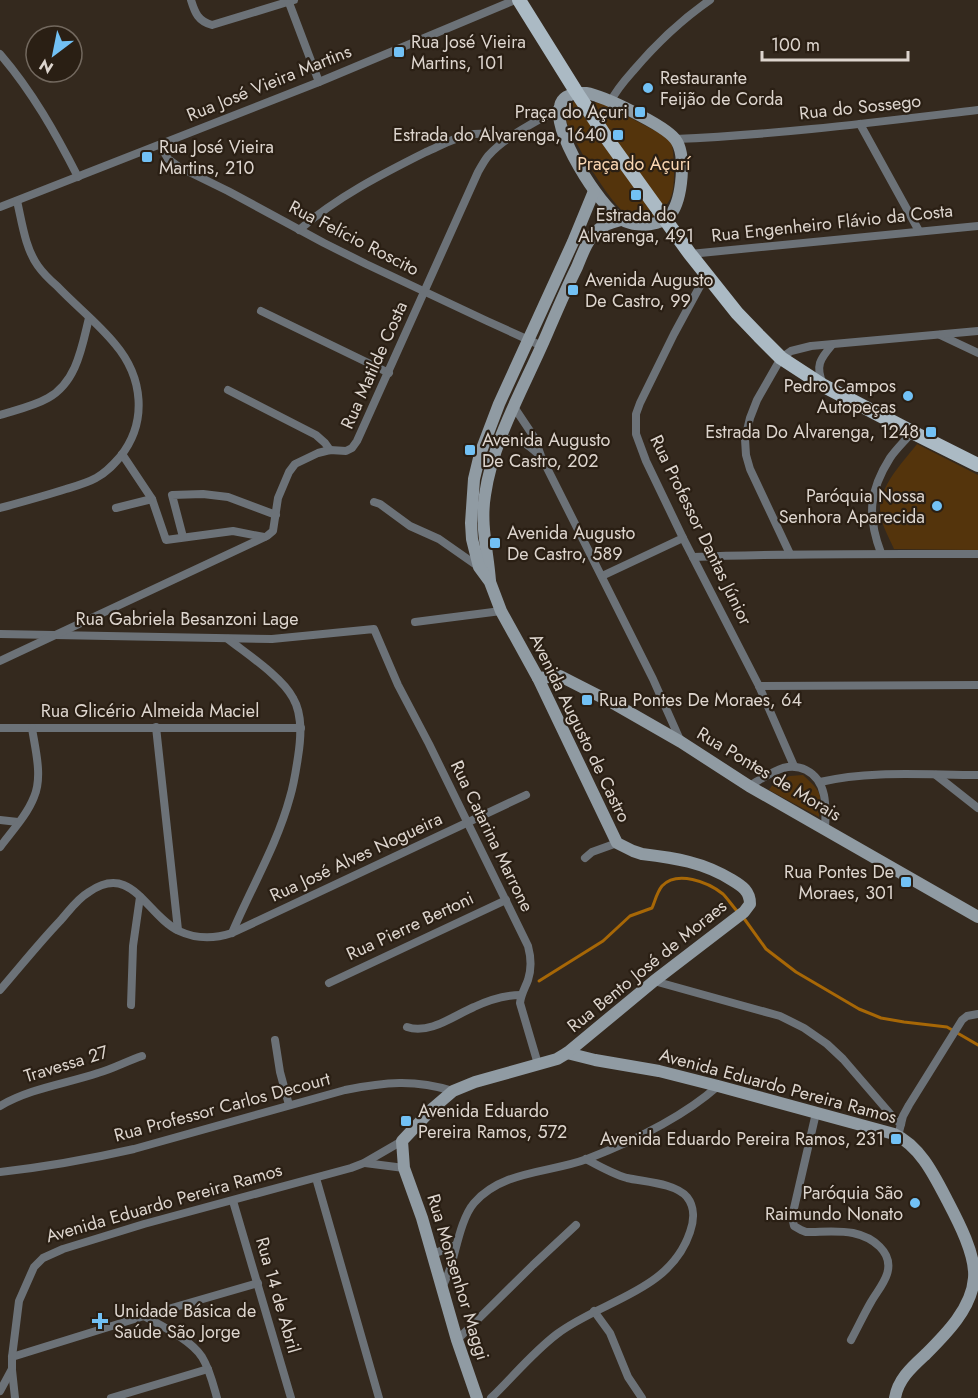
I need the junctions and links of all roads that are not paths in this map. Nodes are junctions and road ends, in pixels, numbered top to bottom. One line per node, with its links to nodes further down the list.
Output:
1 (191, 0): 2 (street)
2 (290, 0): 6 (street)
3 (517, 0): 6 (street, Rua José Vieira Martins); 7 (main road)
4 (708, 0): 8 (street)
5 (0, 54): 15 (street)
6 (319, 82): 14 (street, Rua José Vieira Martins)
7 (577, 93): 8 (street); 9 (street); 20 (main road)
8 (611, 101): 13 (street)
9 (559, 108): 12 (street, Rua Matilde Costa); 16 (street)
10 (978, 110): 11 (street, Rua do Sossego)
11 (860, 124): 13 (street, Rua do Sossego); 23 (street)
12 (512, 136): 22 (street); 28 (street, Rua Matilde Costa)
13 (675, 139): 20 (street)
14 (160, 145): 15 (street, Rua José Vieira Martins); 22 (street, Rua Felício Roscito)
15 (78, 177): 17 (street, Rua José Vieira Martins)
16 (594, 191): 19 (street); 24 (street, Avenida Augusto de Castro)
17 (17, 201): 18 (street, Rua José Vieira Martins); 30 (street)
18 (0, 207)
19 (621, 220): 20 (street); 25 (street, Avenida Augusto de Castro)
20 (665, 220): 26 (main road)
21 (978, 226): 23 (street, Rua Engenheiro Flávio da Costa)
22 (299, 230): 28 (street, Rua Felício Roscito)
23 (920, 231): 26 (street, Rua Engenheiro Flávio da Costa)
24 (573, 242): 25 (street); 33 (street, Avenida Augusto de Castro)
25 (585, 248): 35 (street, Avenida Augusto de Castro)
26 (690, 254): 27 (main road)
27 (706, 275): 37 (main road); 56 (street, Rua Professor Dantas Júnior)
28 (424, 292): 33 (street, Rua Felício Roscito); 38 (street, Rua Matilde Costa)
29 (261, 311): 38 (street)
30 (89, 318): 42 (street); 46 (street)
31 (978, 331): 32 (street)
32 (939, 334): 34 (street); 36 (street)
33 (528, 340): 35 (street, Rua Felício Roscito); 61 (street, Avenida Augusto de Castro)
34 (832, 345): 37 (street); 39 (street)
35 (543, 346): 41 (street, Avenida Augusto de Castro)
36 (978, 353)
37 (781, 358): 39 (main road); 58 (street)
38 (389, 372): 45 (street, Rua Matilde Costa)
39 (824, 386): 43 (main road)
40 (228, 390): 45 (street)
41 (514, 407): 44 (street, Avenida Augusto de Castro); 47 (street)
42 (0, 415)
43 (912, 432): 48 (main road); 57 (street)
44 (501, 440): 47 (street); 63 (street, Avenida Augusto de Castro)
45 (330, 450): 53 (street)
46 (122, 454): 49 (street); 51 (street)
47 (541, 456): 62 (street)
48 (978, 465)
49 (152, 499): 52 (street); 54 (street)
50 (374, 502): 61 (street)
51 (0, 508)
52 (116, 508)
53 (276, 515): 54 (street); 55 (street)
54 (183, 537): 55 (street)
55 (264, 537): 68 (street)
56 (683, 538): 60 (street, Rua Professor Dantas Júnior); 62 (street)
57 (881, 553): 58 (street); 59 (street)
58 (790, 554): 60 (street)
59 (978, 554)
60 (693, 557): 73 (street, Rua Professor Dantas Júnior)
61 (479, 567): 63 (street, Avenida Augusto de Castro)
62 (602, 576): 78 (street)
63 (490, 582): 64 (street, Avenida Augusto de Castro)
64 (501, 611): 65 (street); 71 (street, Avenida Augusto de Castro)
65 (415, 622)
66 (374, 629): 69 (street, Rua Gabriela Besanzoni Lage); 88 (street, Rua Catarina Marrone)
67 (0, 634): 68 (street, Rua Gabriela Besanzoni Lage)
68 (52, 635): 69 (street, Rua Gabriela Besanzoni Lage); 70 (street)
69 (228, 639): 77 (street)
70 (0, 661)
71 (538, 678): 78 (street, Rua Pontes de Morais); 90 (street, Avenida Augusto de Castro)
72 (978, 685): 73 (street)
73 (759, 686): 79 (street, Rua Professor Dantas Júnior)
74 (156, 727): 76 (street, Rua Glicério Almeida Maciel); 77 (street, Rua Glicério Almeida Maciel); 97 (street)
75 (0, 728): 76 (street, Rua Glicério Almeida Maciel)
76 (32, 728): 87 (street)
77 (301, 728): 98 (street)
78 (681, 742): 83 (street, Rua Pontes de Morais)
79 (794, 766): 82 (street); 83 (street)
80 (936, 775): 81 (street); 82 (street); 85 (street)
81 (978, 775)
82 (820, 782): 89 (street)
83 (749, 786): 89 (street, Rua Pontes de Morais)
84 (526, 795): 88 (street, Rua José Alves Nogueira)
85 (978, 808)
86 (0, 820): 87 (street)
87 (18, 822): 91 (street)
88 (467, 822): 94 (street, Rua Catarina Marrone); 98 (street, Rua José Alves Nogueira)
89 (825, 829): 96 (street, Rua Pontes de Morais)
90 (617, 843): 92 (street); 95 (street, Avenida Augusto de Castro)
91 (0, 847)
92 (585, 858)
93 (140, 897): 97 (street); 101 (street); 103 (street)
94 (506, 900): 100 (street, Rua Pierre Bertoni); 102 (street, Rua Catarina Marrone)
95 (749, 907): 99 (street, Rua Bento José de Moraes)
96 (978, 917)
97 (178, 930): 98 (street, Rua José Alves Nogueira)
98 (232, 933)
99 (654, 981): 107 (street, Rua Bento José de Moraes); 115 (street)
100 (329, 983)
101 (0, 990)
102 (521, 994): 105 (street); 109 (street, Rua Catarina Marrone)
103 (131, 1005)
104 (975, 1014): 115 (street)
105 (407, 1027)
106 (275, 1040): 113 (street)
107 (567, 1053): 109 (street, Avenida Eduardo Pereira Ramos); 110 (street, Avenida Eduardo Pereira Ramos)
108 (142, 1056): 112 (street, Travessa 27)
109 (538, 1064): 111 (street, Avenida Eduardo Pereira Ramos)
110 (718, 1086): 114 (street, Avenida Eduardo Pereira Ramos); 117 (street)
111 (453, 1091): 113 (street, Rua Professor Carlos Decourt); 116 (street, Avenida Eduardo Pereira Ramos)
112 (0, 1106)
113 (289, 1106): 120 (street, Rua Professor Carlos Decourt)
114 (816, 1113): 115 (street, Avenida Eduardo Pereira Ramos); 131 (street)
115 (900, 1130): 144 (street, Avenida Eduardo Pereira Ramos)
116 (402, 1141): 118 (street, Avenida Eduardo Pereira Ramos); 119 (street)
117 (586, 1159): 124 (street); 128 (street)
118 (364, 1163): 119 (street, Avenida Eduardo Pereira Ramos); 121 (street, Avenida Eduardo Pereira Ramos)
119 (404, 1168): 125 (street, Rua Monsenhor Maggi)
120 (0, 1172)
121 (316, 1178): 122 (street, Avenida Eduardo Pereira Ramos); 140 (street)
122 (234, 1201): 126 (street, Rua 14 de Abril); 132 (street, Avenida Eduardo Pereira Ramos)
123 (576, 1225): 130 (street)
124 (456, 1245): 125 (street); 127 (street)
125 (433, 1254): 127 (street, Rua Monsenhor Maggi)
126 (258, 1283): 129 (street); 139 (street, Rua 14 de Abril)
127 (442, 1288): 130 (street, Rua Monsenhor Maggi)
128 (594, 1311): 142 (street); 143 (street)
129 (144, 1316): 132 (street); 133 (street)
130 (457, 1340): 141 (street, Rua Monsenhor Maggi)
131 (852, 1340)
132 (12, 1357): 134 (street, Avenida Eduardo Pereira Ramos)
133 (208, 1369): 137 (street); 138 (street)
134 (12, 1370): 135 (street, Avenida Eduardo Pereira Ramos); 136 (street)
135 (0, 1391)
136 (15, 1398)
137 (111, 1398)
138 (217, 1398)
139 (291, 1398)
140 (380, 1398)
141 (477, 1398)
142 (491, 1398)
143 (642, 1398)
144 (895, 1398)

